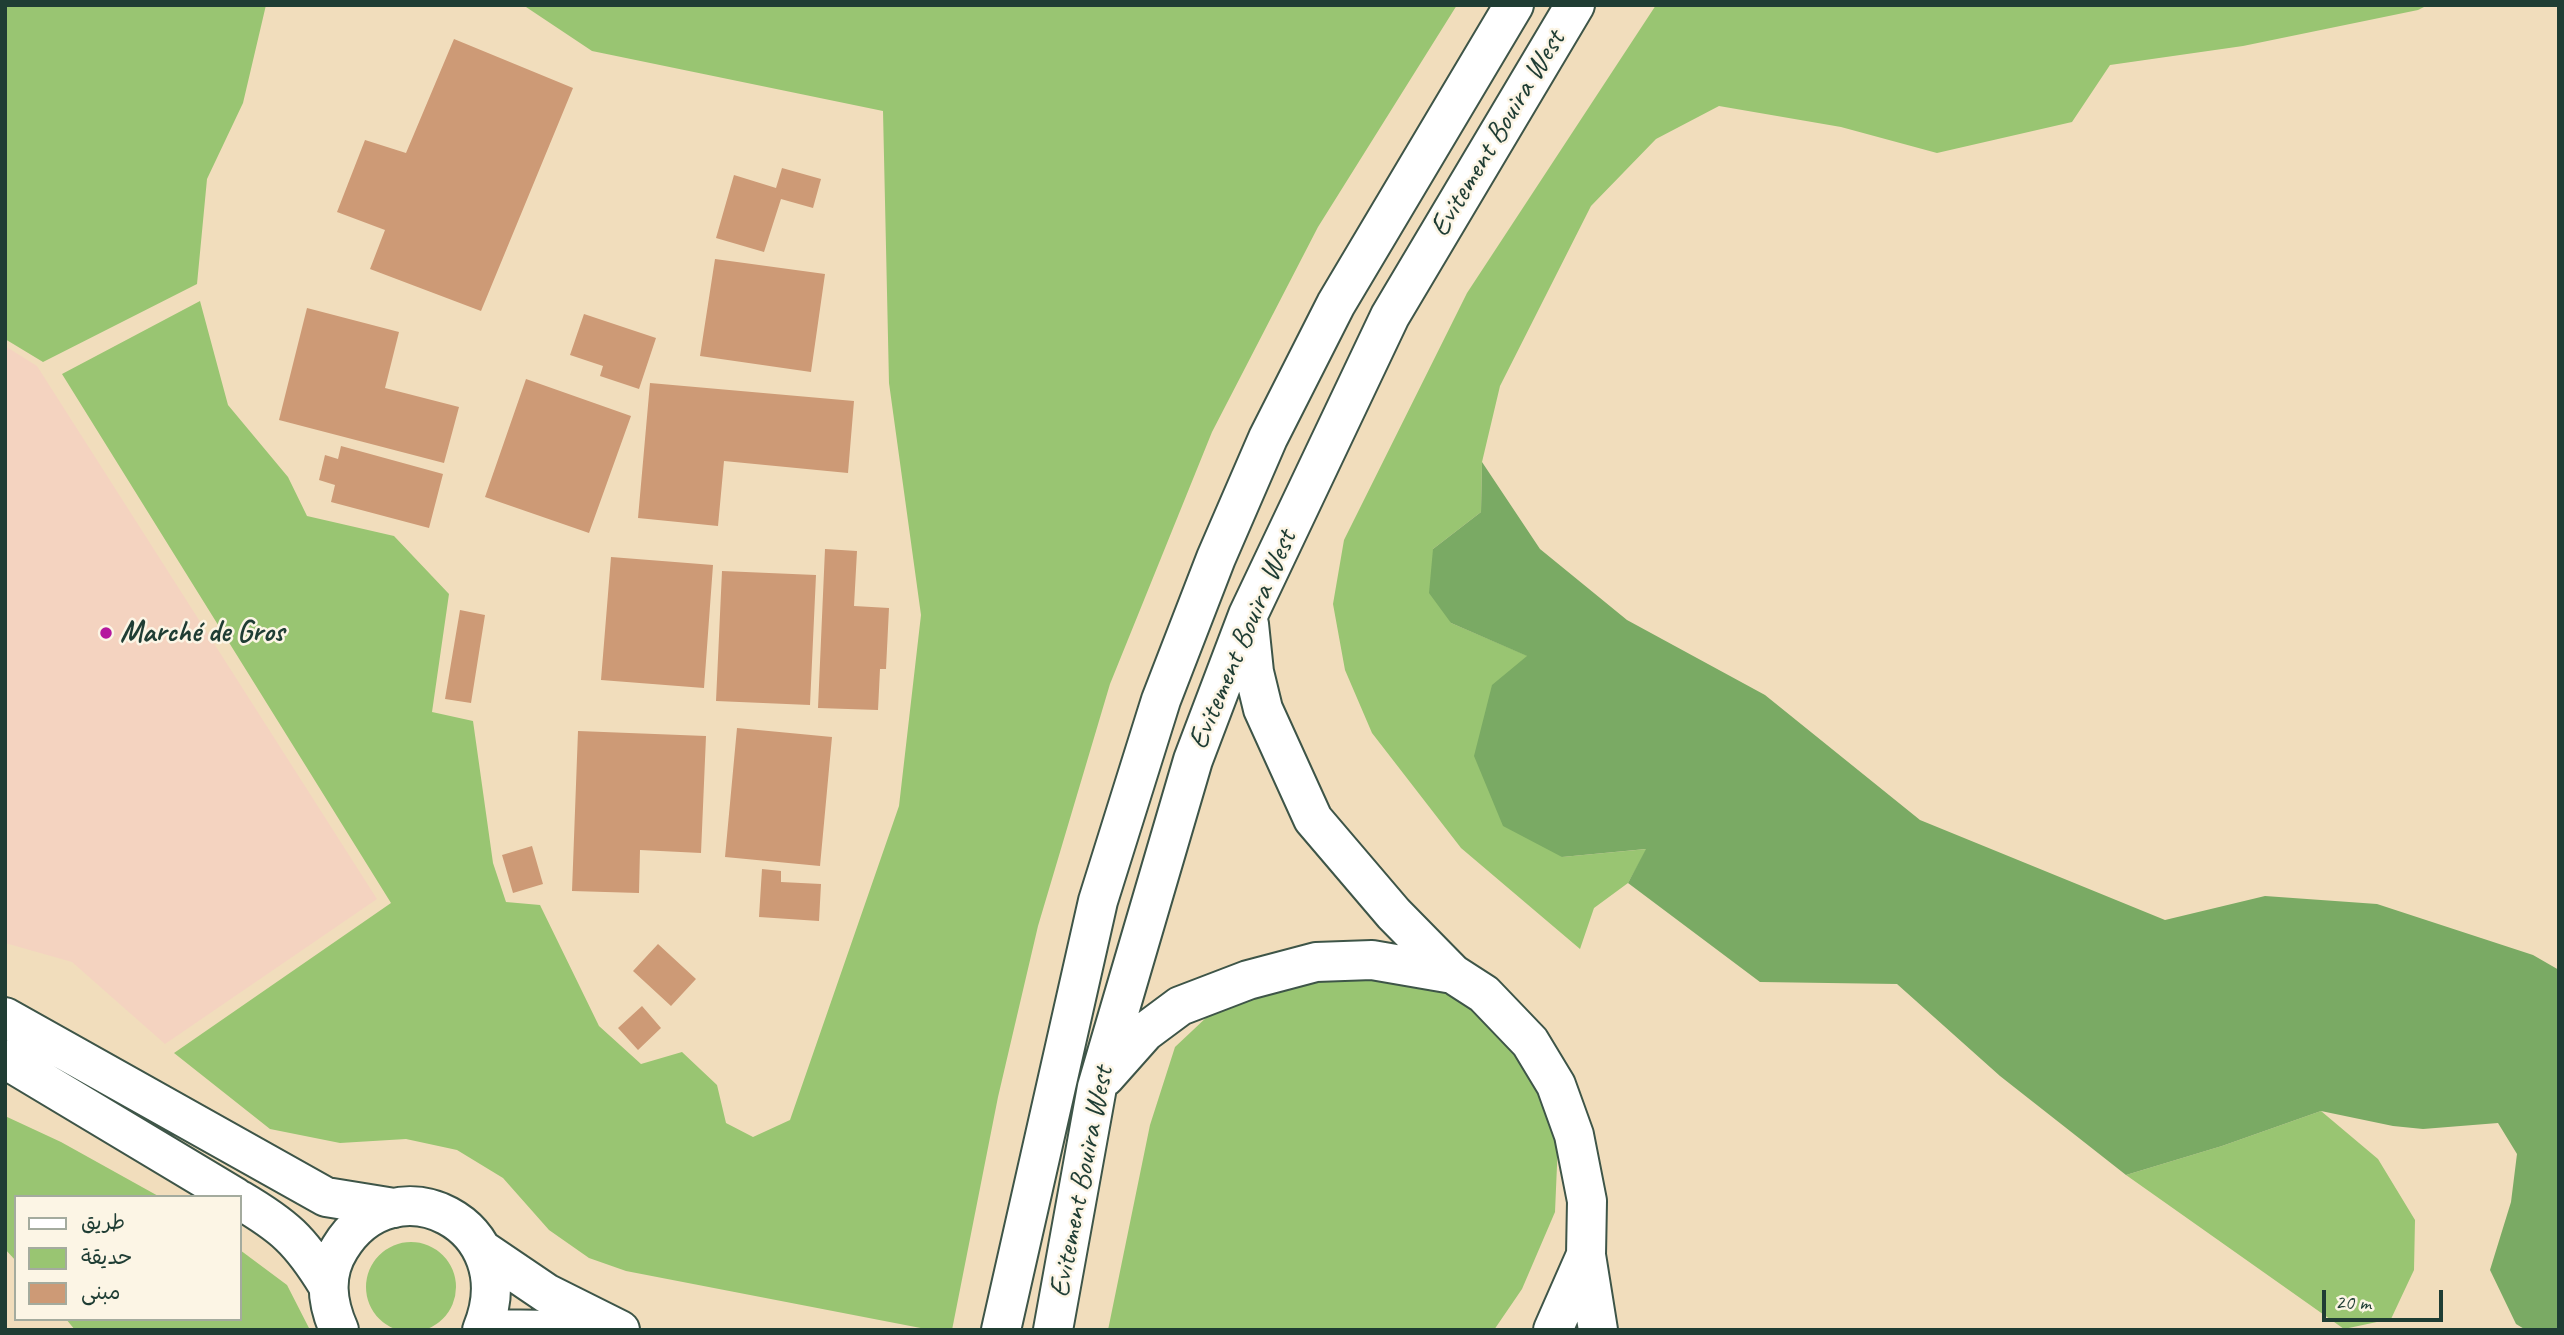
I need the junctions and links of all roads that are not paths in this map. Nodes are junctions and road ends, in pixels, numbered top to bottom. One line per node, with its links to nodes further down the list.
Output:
1 (1514, 5): 18 (main road, Evitement Bouira West)
2 (1575, 5): 3 (main road, Evitement Bouira West)
3 (1248, 615): 4 (main road); 7 (main road, Evitement Bouira West)
4 (1453, 974): 7 (main road); 12 (main road)
5 (5, 1017): 10 (main road)
6 (5, 1059): 8 (main road)
7 (1097, 1087): 19 (main road, Evitement Bouira West)
8 (232, 1195)
9 (242, 1200): 13 (main road)
10 (394, 1208): 11 (main road); 13 (main road)
11 (484, 1251): 15 (main road); 17 (main road)
12 (1586, 1255): 20 (main road); 21 (main road)
13 (327, 1284): 14 (main road)
14 (340, 1330)
15 (483, 1330): 16 (main road)
16 (557, 1330)
17 (620, 1330)
18 (1001, 1330)
19 (1053, 1330)
20 (1553, 1330)
21 (1598, 1330)

